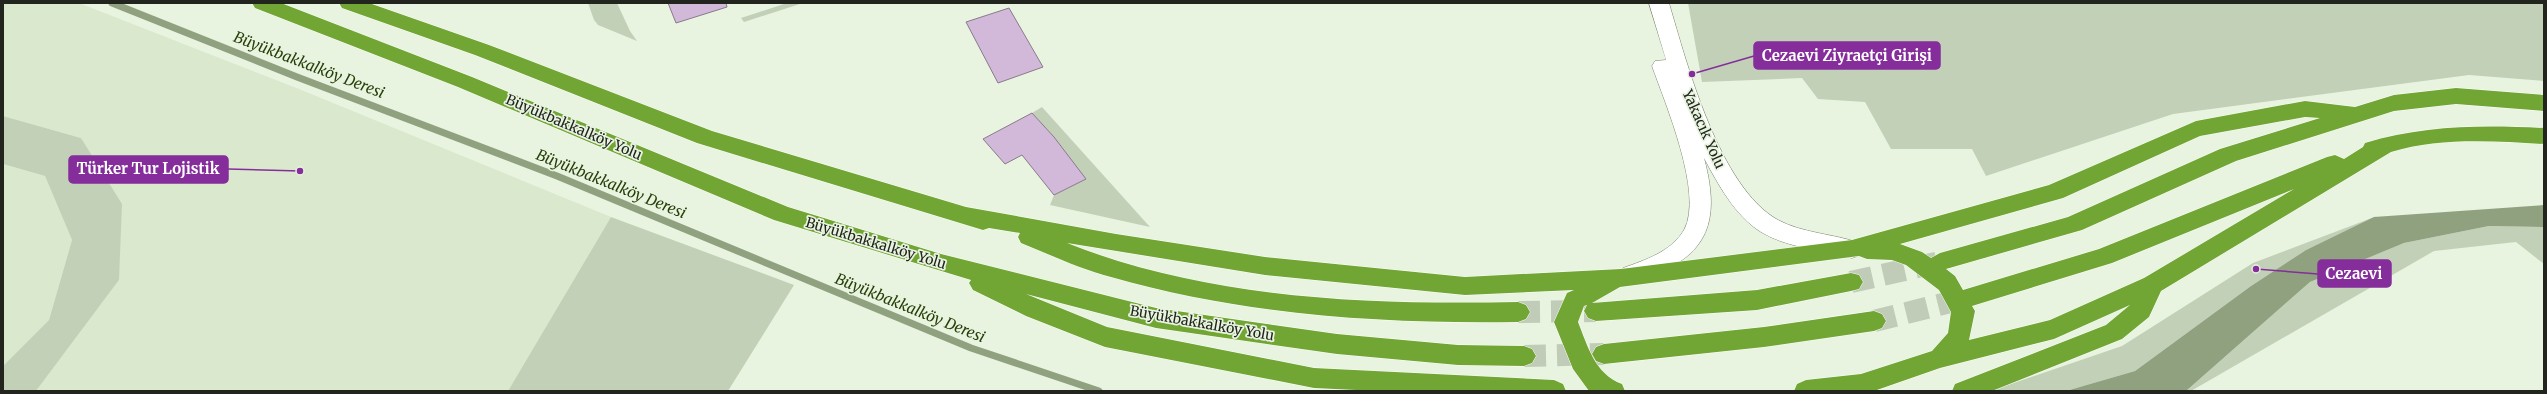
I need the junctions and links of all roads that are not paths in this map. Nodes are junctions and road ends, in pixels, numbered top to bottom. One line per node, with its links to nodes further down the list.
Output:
1 (262, 3): 12 (highway, Büyükbakkalköy Yolu)
2 (349, 3): 9 (highway)
3 (1644, 3): 13 (main road, Yakacık Yolu)
4 (1659, 3): 10 (main road, Yakacık Yolu)
5 (2544, 103): 6 (highway)
6 (2355, 115): 10 (highway); 11 (highway)
7 (2544, 136): 8 (highway)
8 (2386, 144): 15 (highway); 16 (highway)
9 (969, 215): 13 (highway); 18 (highway)
10 (1852, 249): 13 (highway); 22 (highway)
11 (1940, 262)
12 (941, 263): 21 (highway, Büyükbakkalköy Yolu); 23 (highway)
13 (1621, 278): 27 (highway)
14 (1851, 282): 17 (highway)
15 (2152, 285): 22 (highway); 29 (highway)
16 (1967, 298)
17 (1596, 311)
18 (1518, 312)
19 (1874, 321): 20 (highway)
20 (1604, 354)
21 (1524, 356)
22 (1940, 358): 24 (highway)
23 (1314, 378): 25 (highway); 26 (highway)
24 (1859, 388): 28 (highway)
25 (1354, 391)
26 (1554, 391)
27 (1613, 391)
28 (1806, 391)
29 (1964, 391)

